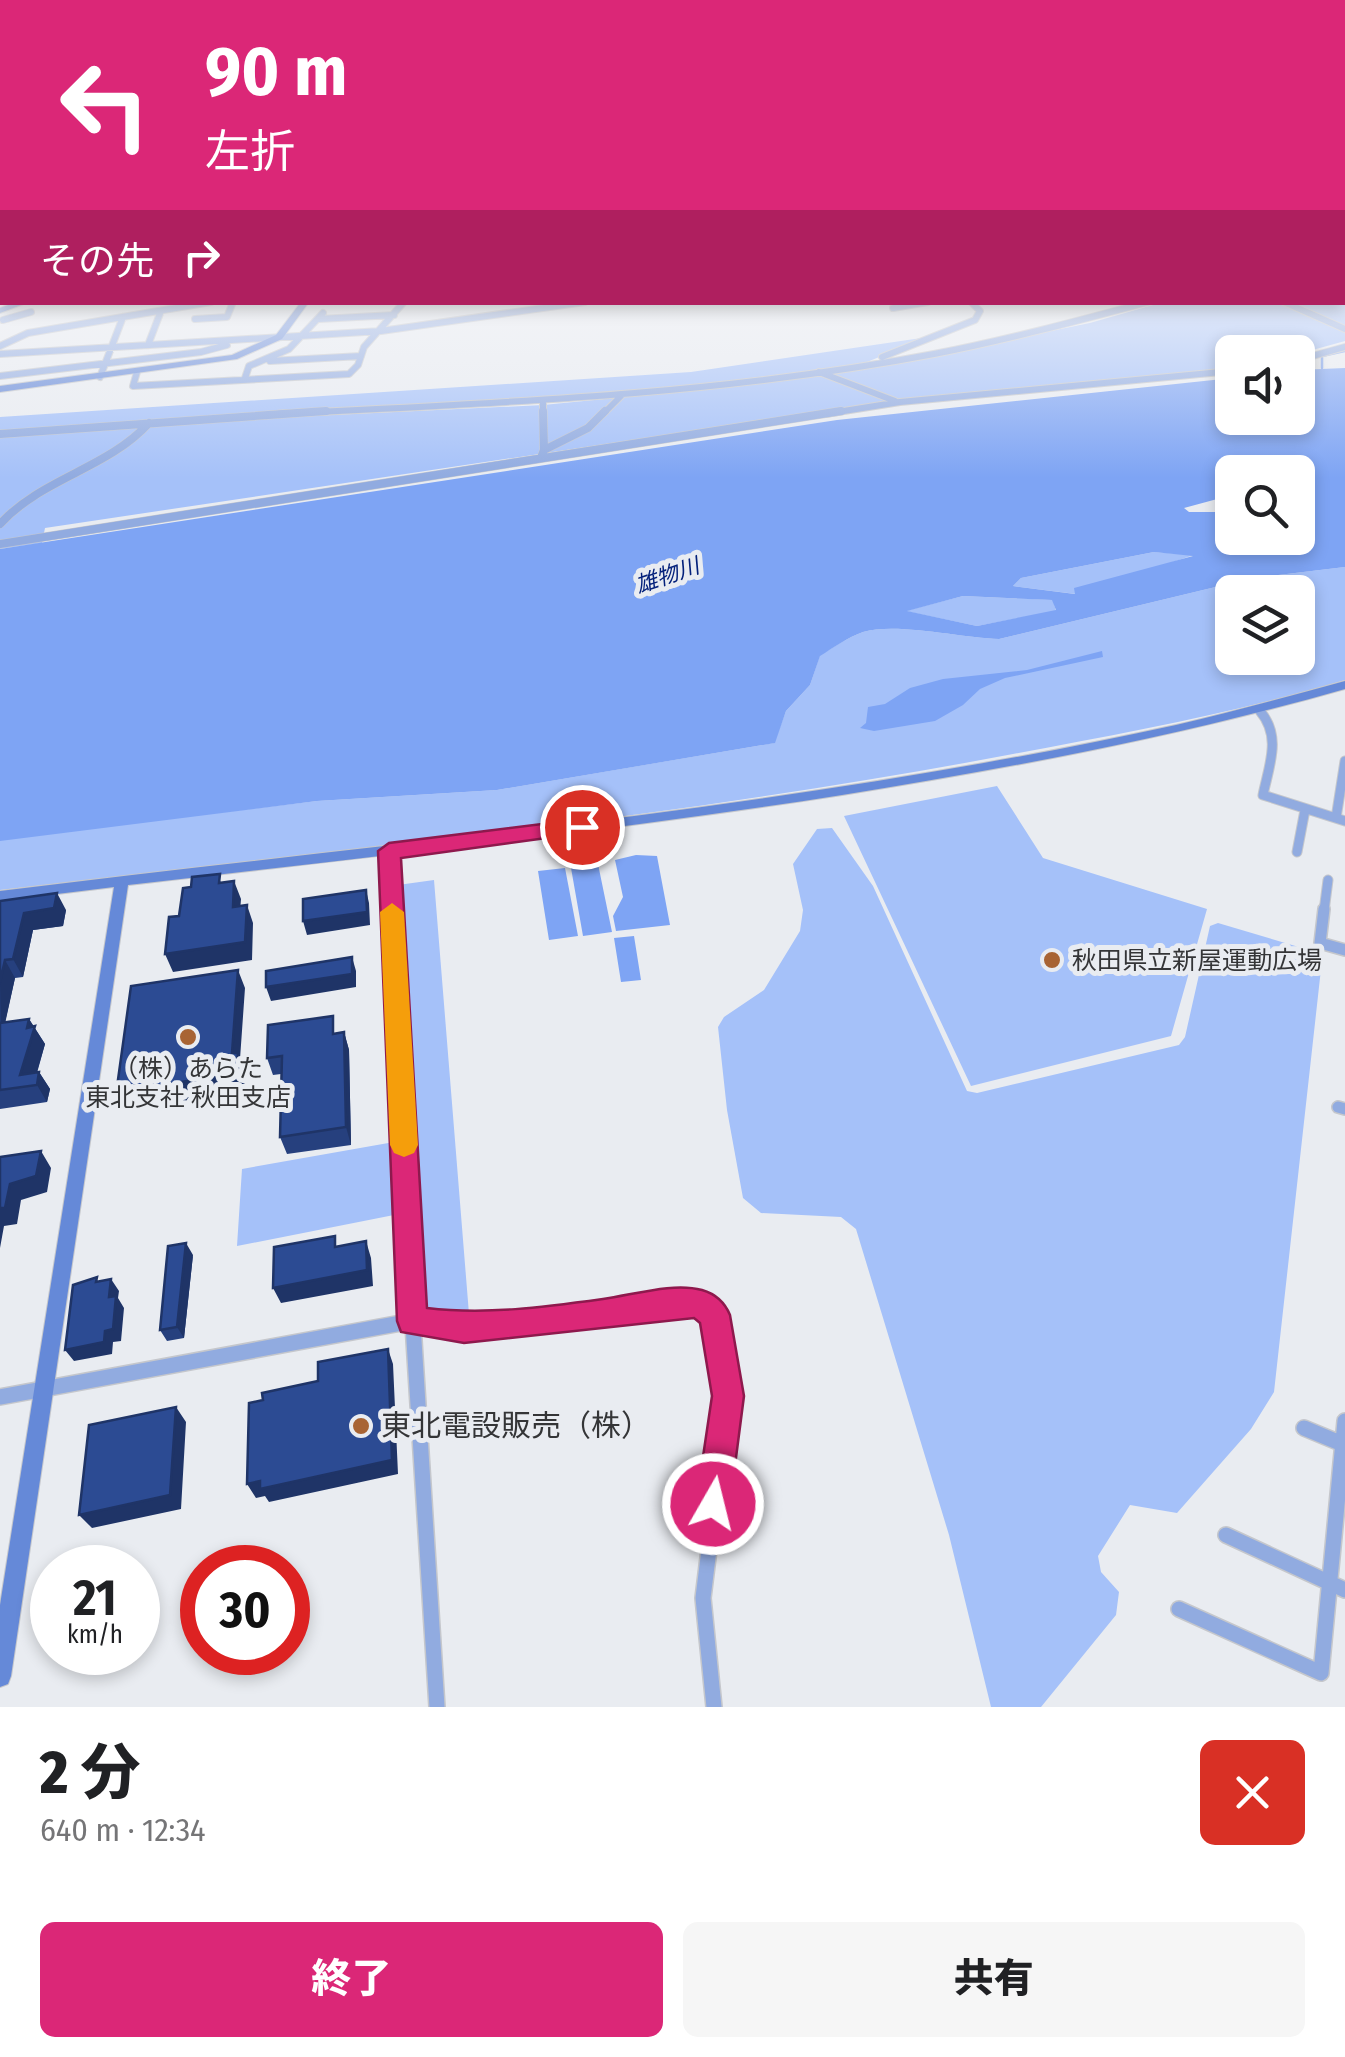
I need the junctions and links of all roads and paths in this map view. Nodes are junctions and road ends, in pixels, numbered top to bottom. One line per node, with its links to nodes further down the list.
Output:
1 (113, 319): 20 (street)
2 (122, 319): 22 (street)
3 (158, 319): 19 (street)
4 (195, 319): 5 (street); 18 (street)
5 (200, 319)
6 (292, 319): 16 (street)
7 (319, 319): 15 (street)
8 (391, 319): 14 (street)
9 (468, 319): 14 (street)
10 (976, 319): 29 (street)
11 (1095, 319): 29 (street)
12 (1322, 319): 13 (street)
13 (1345, 329)
14 (381, 331): 15 (street); 27 (street)
15 (307, 335): 16 (street); 28 (street)
16 (279, 336): 17 (street); 32 (street)
17 (240, 340): 18 (street); 30 (street)
18 (187, 343): 19 (street)
19 (148, 345): 22 (street)
20 (0, 346)
21 (1345, 346): 26 (street)
22 (110, 348): 23 (street); 30 (street)
23 (72, 350): 24 (street); 31 (street)
24 (32, 352): 25 (street); 34 (street)
25 (0, 354)
26 (1315, 355)
27 (361, 356): 28 (street); 38 (street)
28 (264, 361): 38 (street)
29 (880, 362): 33 (street)
30 (104, 363): 31 (street); 37 (street)
31 (65, 368): 34 (street)
32 (137, 372): 37 (street); 38 (street)
33 (818, 372): 40 (street); 42 (street)
34 (22, 373): 36 (street)
35 (1215, 373): 42 (street)
36 (0, 376)
37 (100, 376): 39 (street)
38 (245, 378)
39 (0, 389)
40 (622, 395): 41 (street); 45 (street)
41 (543, 402): 43 (street); 45 (street)
42 (900, 402): 45 (street)
43 (149, 423): 44 (street); 46 (street)
44 (0, 434)
45 (542, 454): 47 (street)
46 (0, 524)
47 (0, 544)
48 (1345, 686): 49 (street)
49 (1260, 711): 51 (street); 53 (street)
50 (1345, 762): 52 (street)
51 (1305, 810): 52 (street); 54 (street)
52 (1340, 820)
53 (389, 851): 55 (street); 59 (street)
54 (1297, 852)
55 (122, 880): 57 (street); 60 (street)
56 (1328, 880): 58 (street)
57 (0, 896)
58 (1345, 950)
59 (412, 1321): 60 (street); 69 (street); 70 (street)
60 (44, 1389): 61 (street); 68 (street)
61 (0, 1397)
62 (1345, 1421): 64 (street)
63 (1304, 1428): 64 (street)
64 (1344, 1444): 66 (street)
65 (1226, 1535): 66 (street)
66 (1338, 1586): 67 (street)
67 (1179, 1609)
68 (0, 1676)
69 (437, 1707)
70 (714, 1707)

